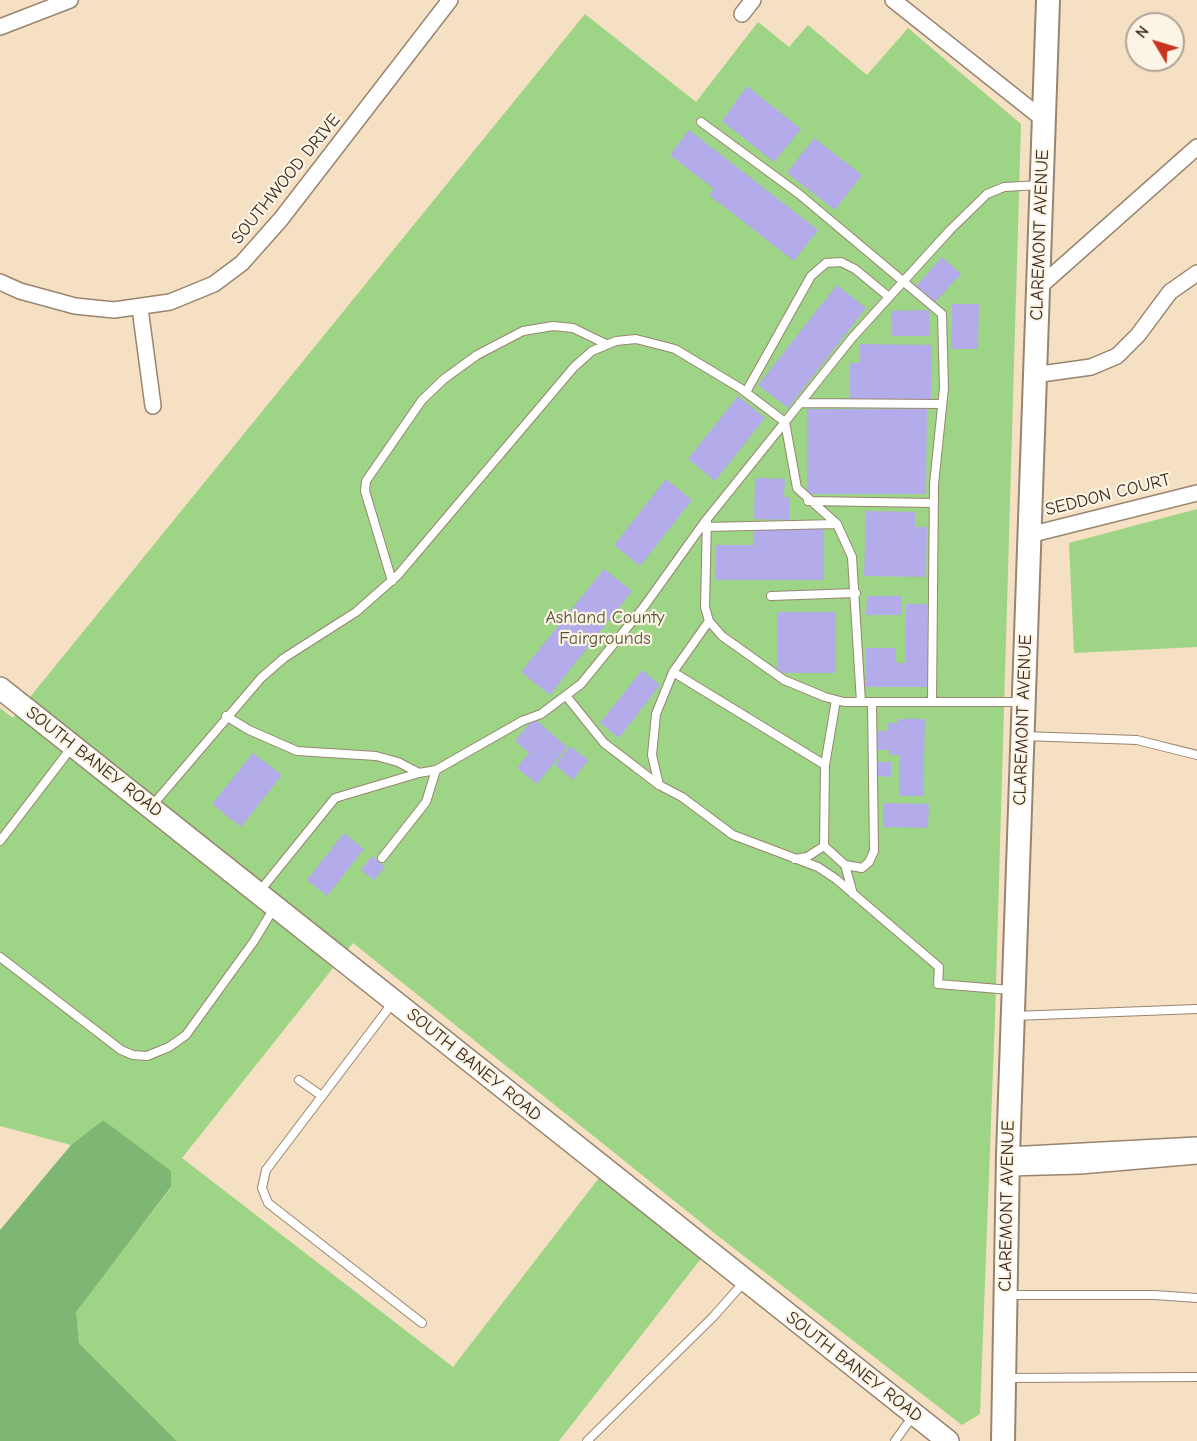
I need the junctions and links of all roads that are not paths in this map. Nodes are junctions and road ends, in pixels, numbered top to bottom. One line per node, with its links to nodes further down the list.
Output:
1 (70, 0): 7 (street)
2 (450, 0): 17 (street, SOUTHWOOD DRIVE)
3 (753, 0): 6 (street)
4 (893, 0): 8 (street)
5 (1048, 0): 8 (main road, CLAREMONT AVENUE)
6 (742, 14)
7 (0, 27)
8 (1044, 120): 11 (main road, CLAREMONT AVENUE)
9 (701, 122): 13 (lane)
10 (1197, 147): 15 (street)
11 (1042, 185): 13 (lane); 15 (main road, CLAREMONT AVENUE)
12 (1197, 273): 19 (street)
13 (904, 280): 16 (lane); 22 (lane)
14 (0, 282): 17 (street, SOUTHWOOD DRIVE)
15 (1037, 288): 19 (main road, CLAREMONT AVENUE)
16 (889, 297): 20 (lane); 21 (lane)
17 (140, 308): 23 (street)
18 (606, 344): 20 (lane); 31 (lane); 31 (lane)
19 (1035, 375): 30 (main road, CLAREMONT AVENUE)
20 (746, 392): 24 (lane)
21 (800, 403): 22 (lane); 24 (lane)
22 (942, 405): 27 (lane)
23 (153, 406)
24 (785, 422): 26 (lane); 28 (lane)
25 (1197, 493): 30 (street, SEDDON COURT)
26 (808, 501): 27 (lane); 29 (lane)
27 (934, 503): 41 (lane)
28 (706, 523): 29 (lane); 34 (lane); 37 (lane)
29 (837, 524): 32 (lane)
30 (1029, 535): 42 (main road, CLAREMONT AVENUE)
31 (392, 581): 43 (lane)
32 (856, 593): 33 (lane); 39 (lane)
33 (771, 596)
34 (709, 621): 35 (lane); 38 (lane)
35 (673, 672): 47 (lane); 50 (lane)
36 (0, 688): 45 (street, SOUTH BANEY ROAD)
37 (567, 697): 48 (lane); 50 (lane)
38 (836, 700): 39 (lane); 47 (lane)
39 (861, 702): 40 (lane)
40 (872, 702): 41 (lane); 56 (lane)
41 (932, 702): 42 (lane)
42 (1023, 702): 44 (main road, CLAREMONT AVENUE)
43 (226, 716): 49 (lane); 51 (lane)
44 (1022, 736): 46 (lane); 61 (main road, CLAREMONT AVENUE)
45 (73, 746): 51 (street, SOUTH BANEY ROAD); 52 (lane)
46 (1197, 755)
47 (825, 765): 53 (lane)
48 (436, 770): 49 (lane); 54 (lane)
49 (418, 773): 57 (lane)
50 (659, 785): 55 (lane)
51 (150, 807): 57 (street, SOUTH BANEY ROAD)
52 (0, 841)
53 (824, 846): 55 (lane); 56 (lane)
54 (382, 858)
55 (794, 859): 58 (lane)
56 (844, 865): 58 (lane)
57 (259, 892): 59 (street, SOUTH BANEY ROAD)
58 (854, 895): 61 (lane)
59 (275, 906): 60 (lane); 62 (street, SOUTH BANEY ROAD)
60 (0, 957)
61 (1014, 990): 64 (main road, CLAREMONT AVENUE)
62 (394, 1001): 66 (lane); 70 (street, SOUTH BANEY ROAD)
63 (1197, 1009): 64 (lane)
64 (1013, 1016): 69 (main road, CLAREMONT AVENUE)
65 (299, 1080): 66 (lane)
66 (322, 1096): 73 (lane)
67 (1197, 1145): 69 (street)
68 (1197, 1156): 69 (street)
69 (1008, 1162): 71 (main road, CLAREMONT AVENUE)
70 (745, 1281): 76 (street, SOUTH BANEY ROAD); 77 (lane)
71 (1005, 1295): 72 (lane); 75 (main road, CLAREMONT AVENUE)
72 (1197, 1298)
73 (422, 1323)
74 (1197, 1377): 75 (lane)
75 (1004, 1378): 80 (main road, CLAREMONT AVENUE)
76 (914, 1414): 78 (lane); 79 (street, SOUTH BANEY ROAD)
77 (587, 1441)
78 (895, 1441)
79 (948, 1441)
80 (1003, 1441)

